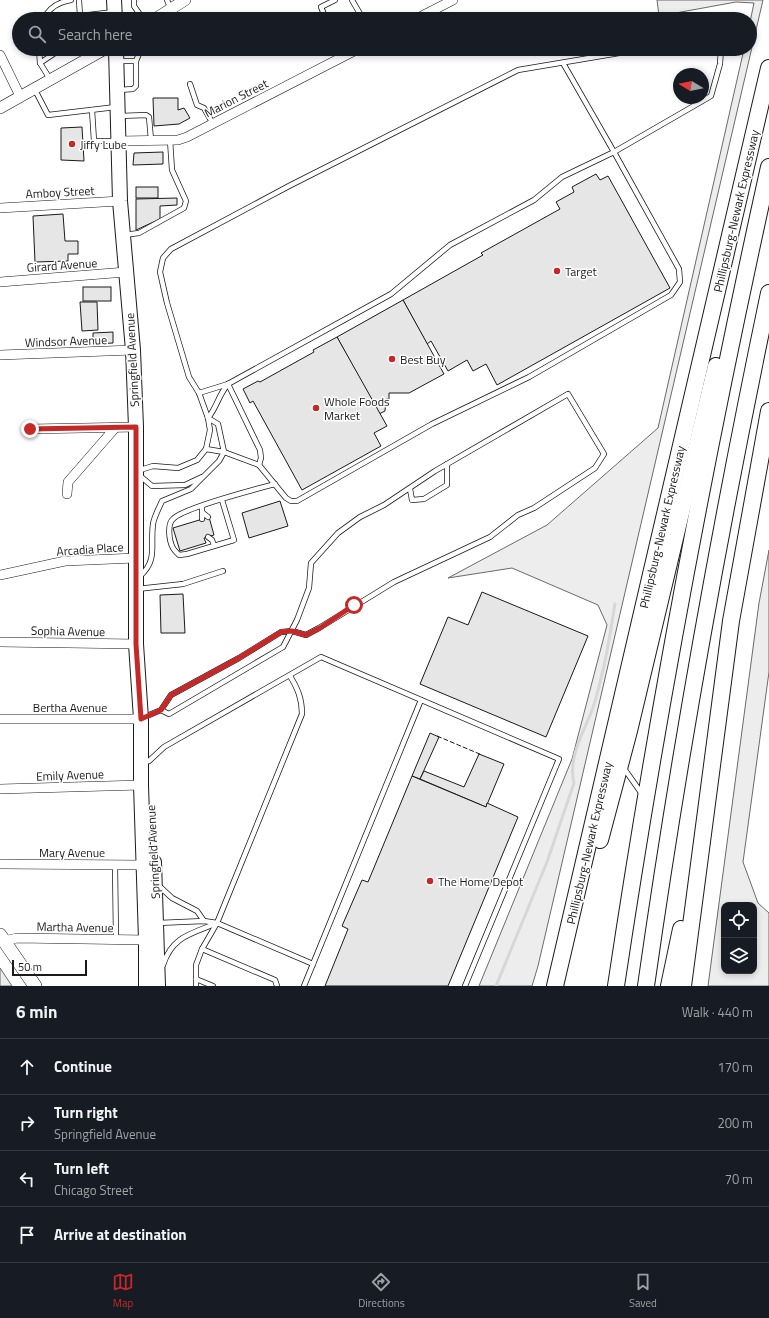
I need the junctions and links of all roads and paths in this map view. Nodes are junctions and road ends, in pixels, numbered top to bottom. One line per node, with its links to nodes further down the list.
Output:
1 (72, 0): 9 (lane)
2 (79, 0): 10 (lane)
3 (134, 0): 11 (lane)
4 (185, 0): 8 (street)
5 (334, 0): 13 (lane)
6 (352, 0): 14 (lane)
7 (453, 0): 15 (street)
8 (169, 4): 12 (street)
9 (47, 12)
10 (80, 12)
11 (138, 12)
12 (162, 12)
13 (323, 12)
14 (359, 12)
15 (430, 12)
16 (0, 55): 34 (street)
17 (40, 56): 27 (lane)
18 (50, 56): 27 (lane)
19 (86, 56): 30 (street)
20 (116, 56): 33 (main road, Springfield Avenue)
21 (119, 56): 26 (lane)
22 (138, 56): 26 (lane)
23 (344, 56): 38 (street, Marion Street)
24 (603, 56): 28 (lane)
25 (720, 56): 42 (lane)
26 (136, 62): 33 (lane)
27 (40, 63): 30 (lane)
28 (563, 63): 42 (lane); 54 (lane)
29 (769, 68): 101 (highway, Phillipsburg-Newark Expressway)
30 (50, 79): 32 (street)
31 (190, 84): 38 (lane)
32 (34, 88): 34 (street); 36 (lane)
33 (117, 90): 37 (main road, Springfield Avenue)
34 (20, 96): 35 (street)
35 (0, 108)
36 (92, 110): 37 (lane); 41 (lane)
37 (118, 111): 39 (lane); 41 (main road, Springfield Avenue)
38 (213, 124): 40 (street, Marion Street)
39 (151, 140): 40 (street, Marion Street); 41 (street, Marion Street)
40 (170, 140): 46 (lane)
41 (119, 141): 44 (main road, Springfield Avenue)
42 (614, 152): 53 (lane); 66 (lane)
43 (769, 167): 47 (highway)
44 (120, 201): 45 (street, Amboy Street); 46 (main road, Springfield Avenue)
45 (0, 208)
46 (123, 235): 48 (main road, Springfield Avenue)
47 (750, 253): 89 (highway); 92 (highway, Phillipsburg-Newark Expressway)
48 (126, 272): 49 (street, Girard Avenue); 51 (main road, Springfield Avenue)
49 (0, 282)
50 (769, 292): 118 (highway)
51 (133, 350): 52 (street, Windsor Avenue); 57 (main road, Springfield Avenue)
52 (0, 355)
53 (228, 384): 54 (lane); 56 (lane); 63 (lane)
54 (199, 393): 56 (lane)
55 (769, 411): 93 (highway)
56 (208, 418): 60 (lane); 61 (lane)
57 (136, 427): 58 (street); 64 (main road, Springfield Avenue)
58 (115, 428): 59 (street); 68 (street)
59 (30, 429)
60 (206, 449): 61 (lane); 64 (lane)
61 (224, 452): 63 (lane); 65 (lane)
62 (447, 464): 67 (lane); 67 (lane); 80 (lane)
63 (259, 465): 66 (lane)
64 (136, 472): 65 (lane); 76 (main road, Springfield Avenue)
65 (205, 475): 79 (lane)
66 (275, 484): 69 (lane)
67 (410, 489): 80 (lane)
68 (67, 494)
69 (222, 500): 70 (lane); 75 (lane)
70 (202, 506): 71 (lane); 75 (lane)
71 (203, 513): 72 (lane); 73 (lane)
72 (208, 517)
73 (202, 519)
74 (211, 537): 75 (lane)
75 (214, 546)
76 (136, 558): 78 (street, Arcadia Place); 79 (main road, Springfield Avenue)
77 (223, 570): 79 (lane)
78 (0, 574)
79 (135, 584): 82 (main road, Springfield Avenue)
80 (292, 631): 85 (lane); 85 (lane)
81 (0, 642): 82 (street, Sophia Avenue)
82 (136, 644): 87 (main road, Springfield Avenue)
83 (290, 676): 84 (lane); 88 (lane); 100 (lane)
84 (421, 700): 106 (lane); 115 (lane)
85 (161, 710): 87 (lane)
86 (0, 719): 87 (street, Bertha Avenue)
87 (141, 719): 88 (main road, Springfield Avenue); 90 (main road, Springfield Avenue)
88 (149, 762): 97 (main road, Springfield Avenue)
89 (621, 764): 92 (lane); 101 (highway)
90 (141, 785): 91 (street, Emily Avenue); 96 (main road, Springfield Avenue)
91 (0, 789)
92 (646, 800): 117 (highway, Phillipsburg-Newark Expressway)
93 (701, 844): 119 (highway); 120 (highway)
94 (0, 864): 95 (street, Mary Avenue)
95 (114, 865): 96 (street, Mary Avenue); 103 (lane)
96 (144, 865): 99 (main road, Springfield Avenue)
97 (155, 882): 98 (lane); 99 (main road, Springfield Avenue)
98 (204, 921): 99 (lane); 100 (lane)
99 (151, 923): 104 (main road, Springfield Avenue); 108 (main road, Springfield Avenue)
100 (217, 923): 105 (lane); 106 (lane); 108 (lane)
101 (570, 926): 116 (highway, Phillipsburg-Newark Expressway)
102 (2, 938): 103 (street, Martha Avenue); 109 (main road)
103 (116, 939): 104 (street, Martha Avenue)
104 (146, 940): 110 (main road, Springfield Avenue)
105 (202, 949): 107 (lane); 113 (lane)
106 (313, 964): 114 (lane)
107 (196, 979): 111 (lane); 112 (lane)
108 (158, 982)
109 (35, 986)
110 (146, 986)
111 (196, 986)
112 (213, 986)
113 (277, 986)
114 (304, 986)
115 (465, 986)
116 (555, 986)
117 (616, 986)
118 (646, 986)
119 (670, 986)
120 (683, 986)

